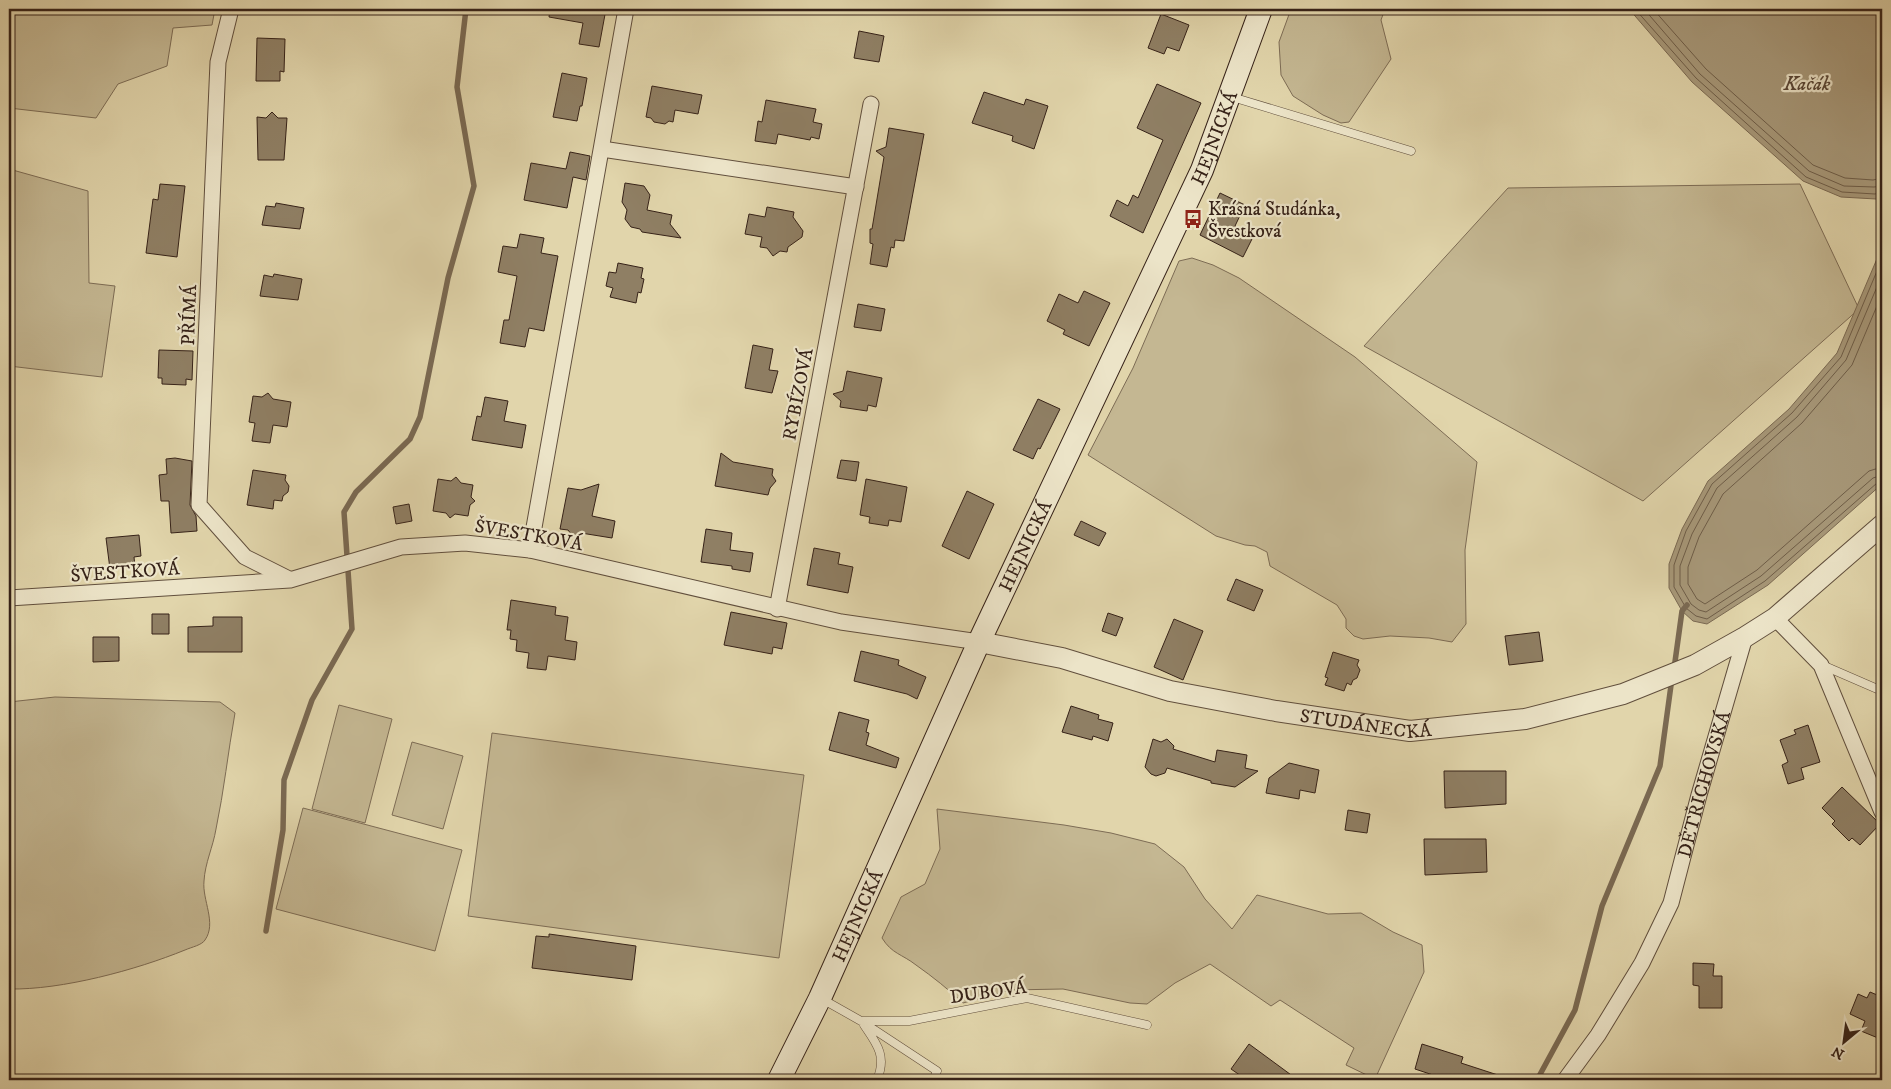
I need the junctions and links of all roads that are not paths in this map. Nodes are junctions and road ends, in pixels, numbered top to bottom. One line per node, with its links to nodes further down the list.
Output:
1 (231, 9): 11 (street, PŘÍMÁ)
2 (626, 9): 6 (street)
3 (1261, 9): 4 (main road, HEJNICKÁ)
4 (1230, 96): 7 (lane); 16 (main road, HEJNICKÁ)
5 (871, 104): 8 (street, RYBÍZOVÁ)
6 (602, 149): 8 (street); 10 (street)
7 (1411, 150)
8 (856, 188): 13 (street, RYBÍZOVÁ)
9 (1882, 525): 14 (street)
10 (530, 550): 11 (street, ŠVESTKOVÁ); 13 (street, ŠVESTKOVÁ)
11 (290, 580): 12 (street, ŠVESTKOVÁ)
12 (9, 598)
13 (777, 609): 16 (street, ŠVESTKOVÁ)
14 (1775, 618): 15 (street); 17 (street)
15 (1745, 637): 16 (street, STUDÁNECKÁ); 26 (street, DĚTŘICHOVSKÁ)
16 (980, 642): 20 (main road, HEJNICKÁ)
17 (1820, 665): 18 (lane); 19 (street)
18 (1882, 691)
19 (1882, 812)
20 (820, 998): 21 (lane); 23 (main road, HEJNICKÁ)
21 (861, 1021): 22 (lane, DUBOVÁ); 24 (lane); 25 (lane)
22 (1147, 1025)
23 (779, 1080)
24 (877, 1080)
25 (933, 1080)
26 (1565, 1080)

